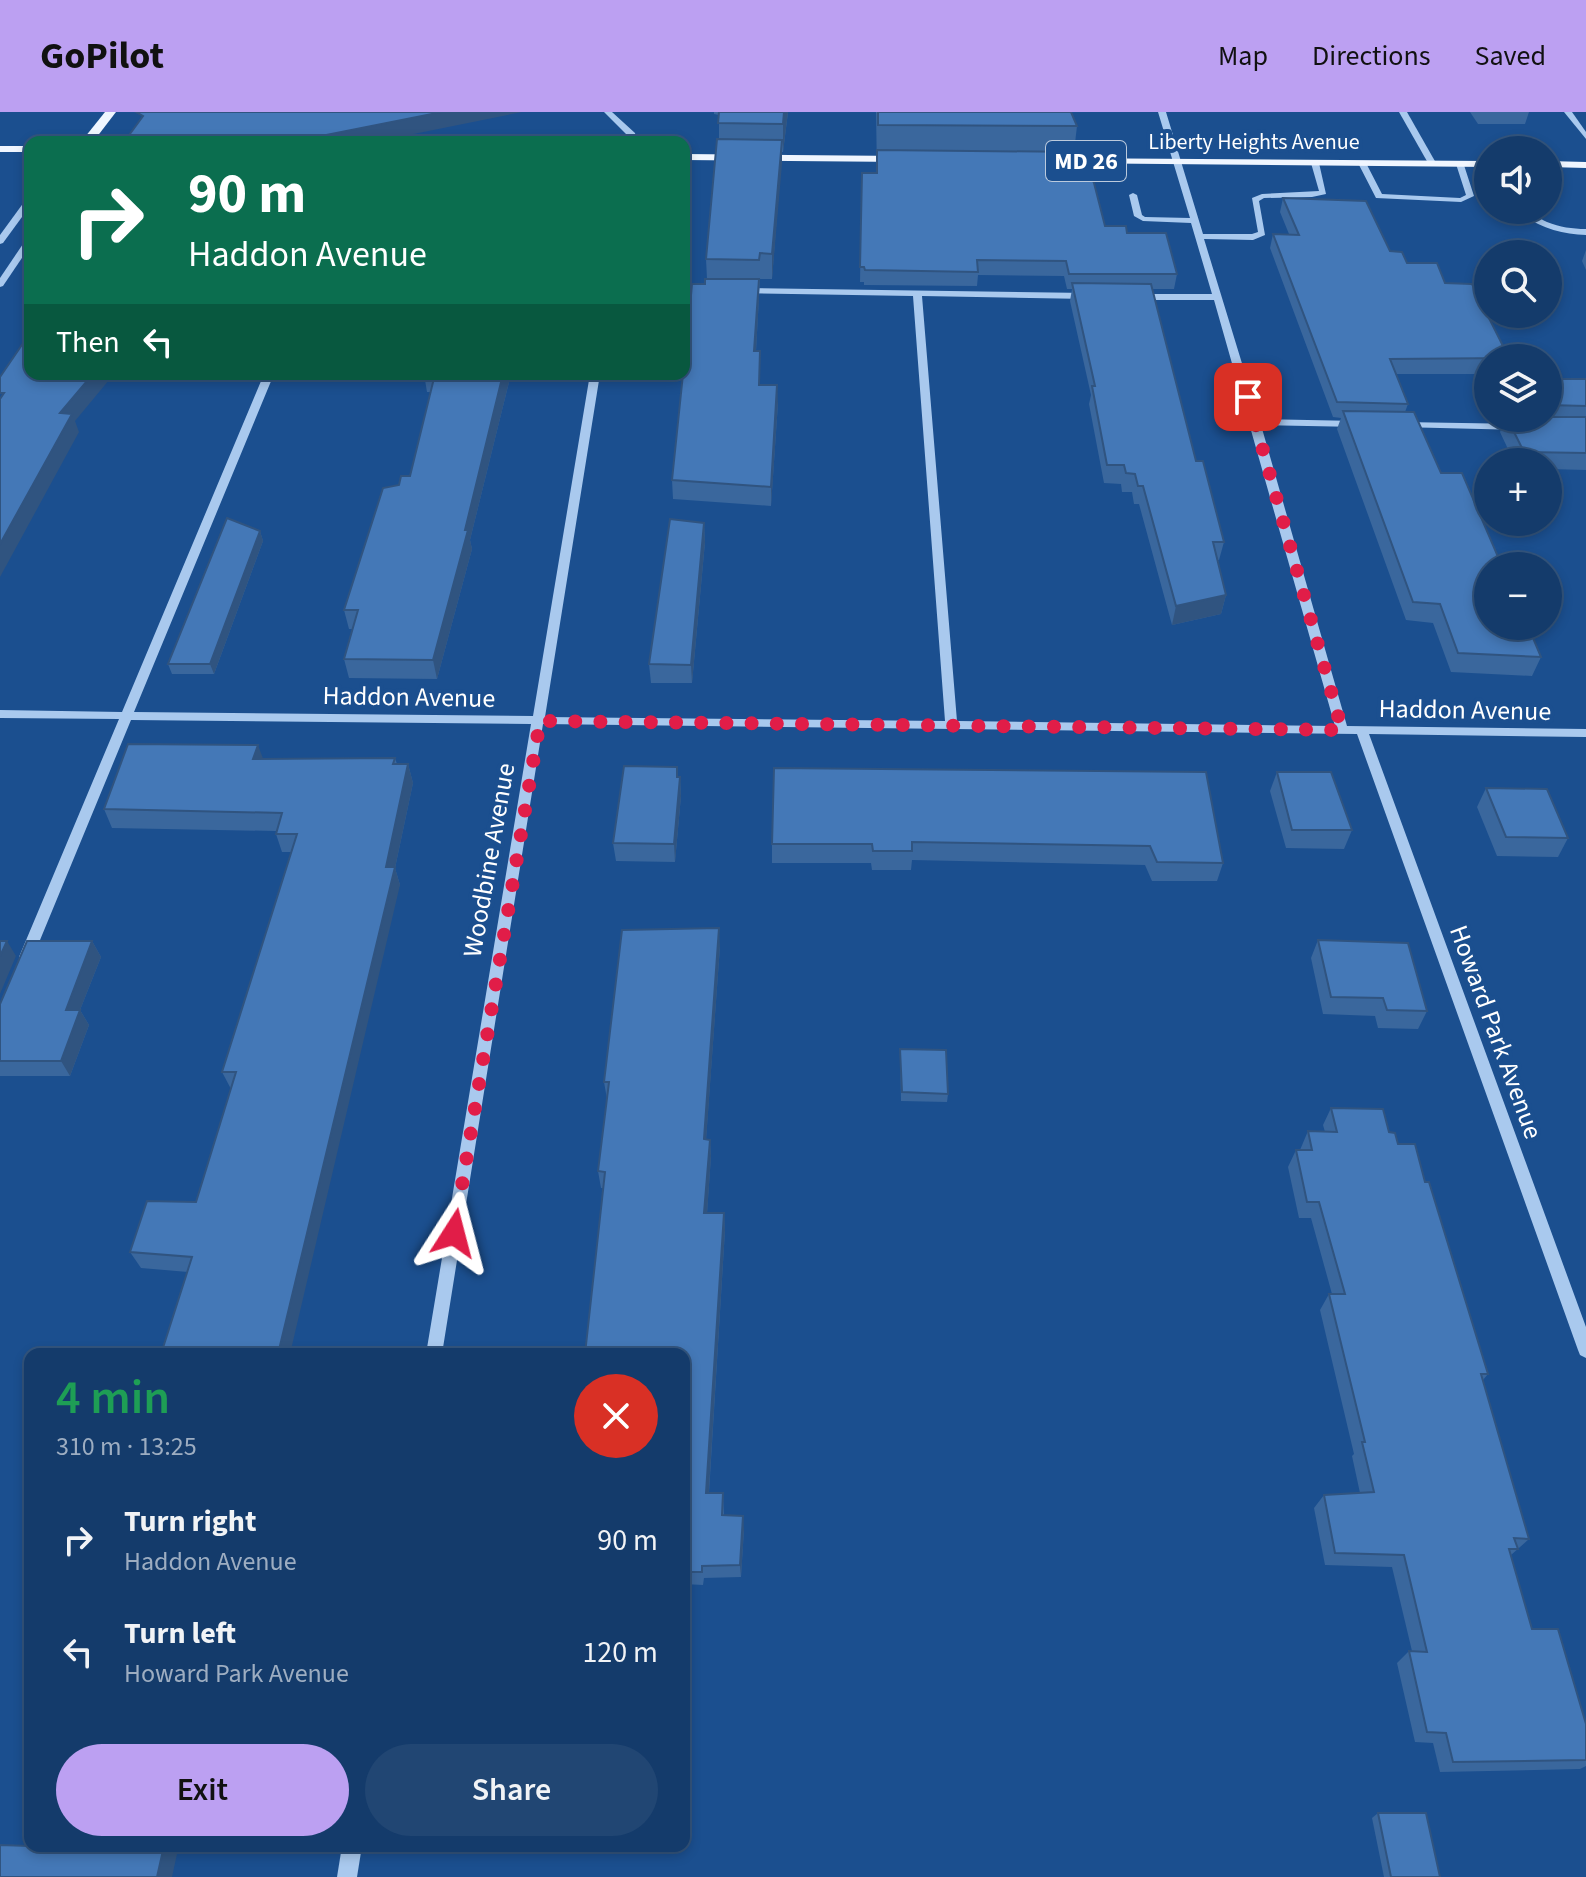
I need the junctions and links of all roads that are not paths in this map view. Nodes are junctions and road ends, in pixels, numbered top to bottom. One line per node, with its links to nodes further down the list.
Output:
1 (111, 112): 6 (main road)
2 (608, 112): 7 (street)
3 (1162, 112): 14 (street)
4 (1403, 112): 17 (street)
5 (1568, 112): 8 (street)
6 (92, 136)
7 (632, 136)
8 (1586, 137)
9 (0, 149): 10 (main road)
10 (24, 149)
11 (690, 157): 12 (main road)
12 (923, 159)
13 (1035, 160): 14 (main road, Liberty Heights Avenue / MD 26)
14 (1179, 161): 15 (main road, Liberty Heights Avenue / MD 26); 24 (street)
15 (1315, 163): 16 (main road, Liberty Heights Avenue / MD 26); 27 (street)
16 (1362, 163): 17 (main road, Liberty Heights Avenue / MD 26); 18 (street)
17 (1432, 163): 18 (main road, Liberty Heights Avenue / MD 26)
18 (1460, 164): 19 (main road, Liberty Heights Avenue / MD 26)
19 (1474, 164)
20 (1562, 164): 21 (main road)
21 (1586, 165)
22 (1133, 195): 24 (street)
23 (24, 208): 28 (street)
24 (1196, 221): 27 (street)
25 (1546, 224): 26 (street)
26 (1586, 232)
27 (1200, 236): 35 (street)
28 (0, 241)
29 (24, 249): 30 (street)
30 (0, 284)
31 (731, 291): 32 (street)
32 (917, 294): 33 (street); 45 (street)
33 (1100, 296)
34 (1130, 297): 35 (street)
35 (1218, 297): 38 (street)
36 (267, 380): 43 (street)
37 (594, 380): 44 (street, Woodbine Avenue)
38 (1255, 422): 39 (street); 46 (street)
39 (1365, 424)
40 (1397, 425): 41 (street)
41 (1474, 426)
42 (0, 714): 43 (street, Haddon Avenue)
43 (127, 715): 44 (street, Haddon Avenue); 49 (street)
44 (540, 721): 45 (street, Haddon Avenue); 50 (street, Woodbine Avenue)
45 (951, 726): 46 (street, Haddon Avenue)
46 (1342, 730): 47 (street, Haddon Avenue)
47 (1361, 730): 48 (street, Haddon Avenue); 51 (street, Howard Park Avenue)
48 (1586, 733)
49 (18, 975)
50 (435, 1348)
51 (1586, 1350)
52 (351, 1852): 53 (street)
53 (347, 1877)

